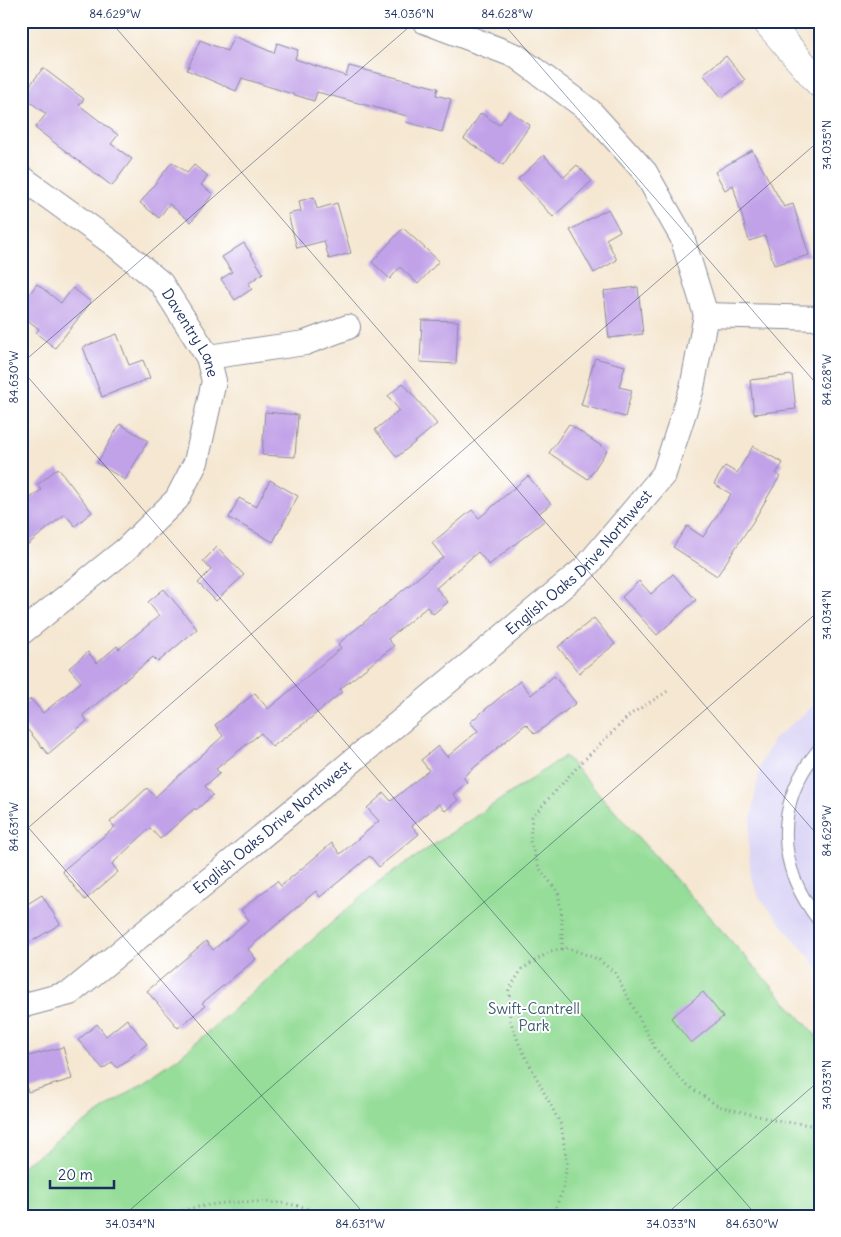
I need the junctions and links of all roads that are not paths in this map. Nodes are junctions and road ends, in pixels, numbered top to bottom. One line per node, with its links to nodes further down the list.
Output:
1 (424, 21): 5 (street, English Oaks Drive Northwest)
2 (766, 21): 3 (street)
3 (820, 84)
4 (21, 177): 8 (street, Daventry Lane)
5 (706, 314): 6 (street); 12 (street, English Oaks Drive Northwest)
6 (820, 318)
7 (348, 326): 8 (street)
8 (208, 357): 9 (street, Daventry Lane)
9 (21, 634)
10 (820, 748): 11 (lane)
11 (820, 922)
12 (21, 1006)

